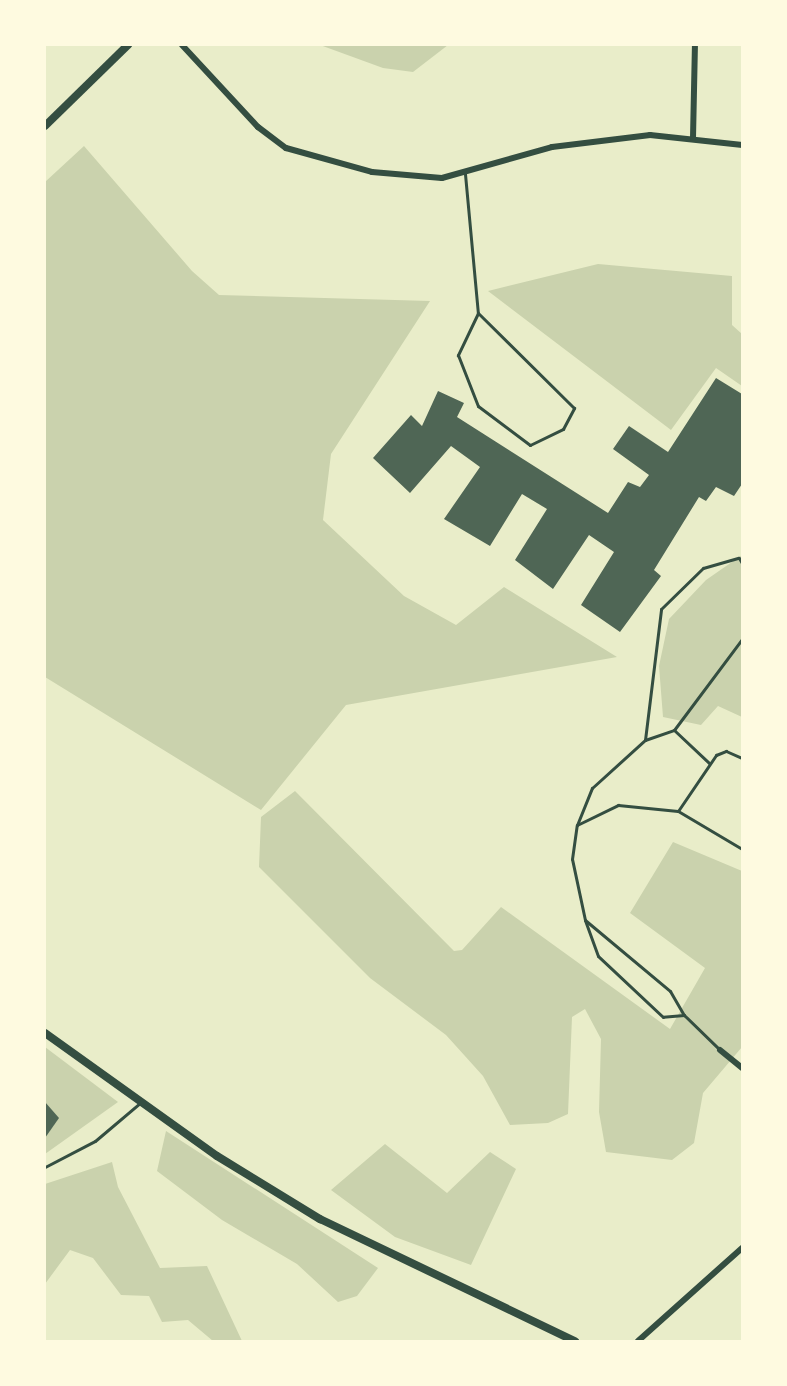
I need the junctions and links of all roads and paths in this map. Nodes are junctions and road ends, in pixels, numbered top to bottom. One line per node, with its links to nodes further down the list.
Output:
1 (128, 45): 4 (street)
2 (182, 45): 7 (street)
3 (695, 45): 5 (street)
4 (45, 126)
5 (693, 138): 6 (street); 7 (street)
6 (742, 145)
7 (465, 174): 8 (lane)
8 (478, 313): 8 (lane)
9 (742, 563): 12 (lane)
10 (742, 639): 11 (lane)
11 (674, 730): 12 (lane); 14 (lane)
12 (645, 740): 16 (lane)
13 (742, 758): 14 (lane)
14 (709, 763): 15 (lane)
15 (678, 811): 16 (lane); 17 (lane)
16 (576, 825): 18 (lane)
17 (742, 849)
18 (585, 920): 19 (lane); 19 (lane)
19 (684, 1015): 21 (lane)
20 (45, 1033): 23 (street)
21 (720, 1050): 22 (street)
22 (742, 1068)
23 (140, 1103): 24 (lane); 26 (street)
24 (45, 1167)
25 (742, 1248): 27 (street)
26 (575, 1341)
27 (638, 1341)

